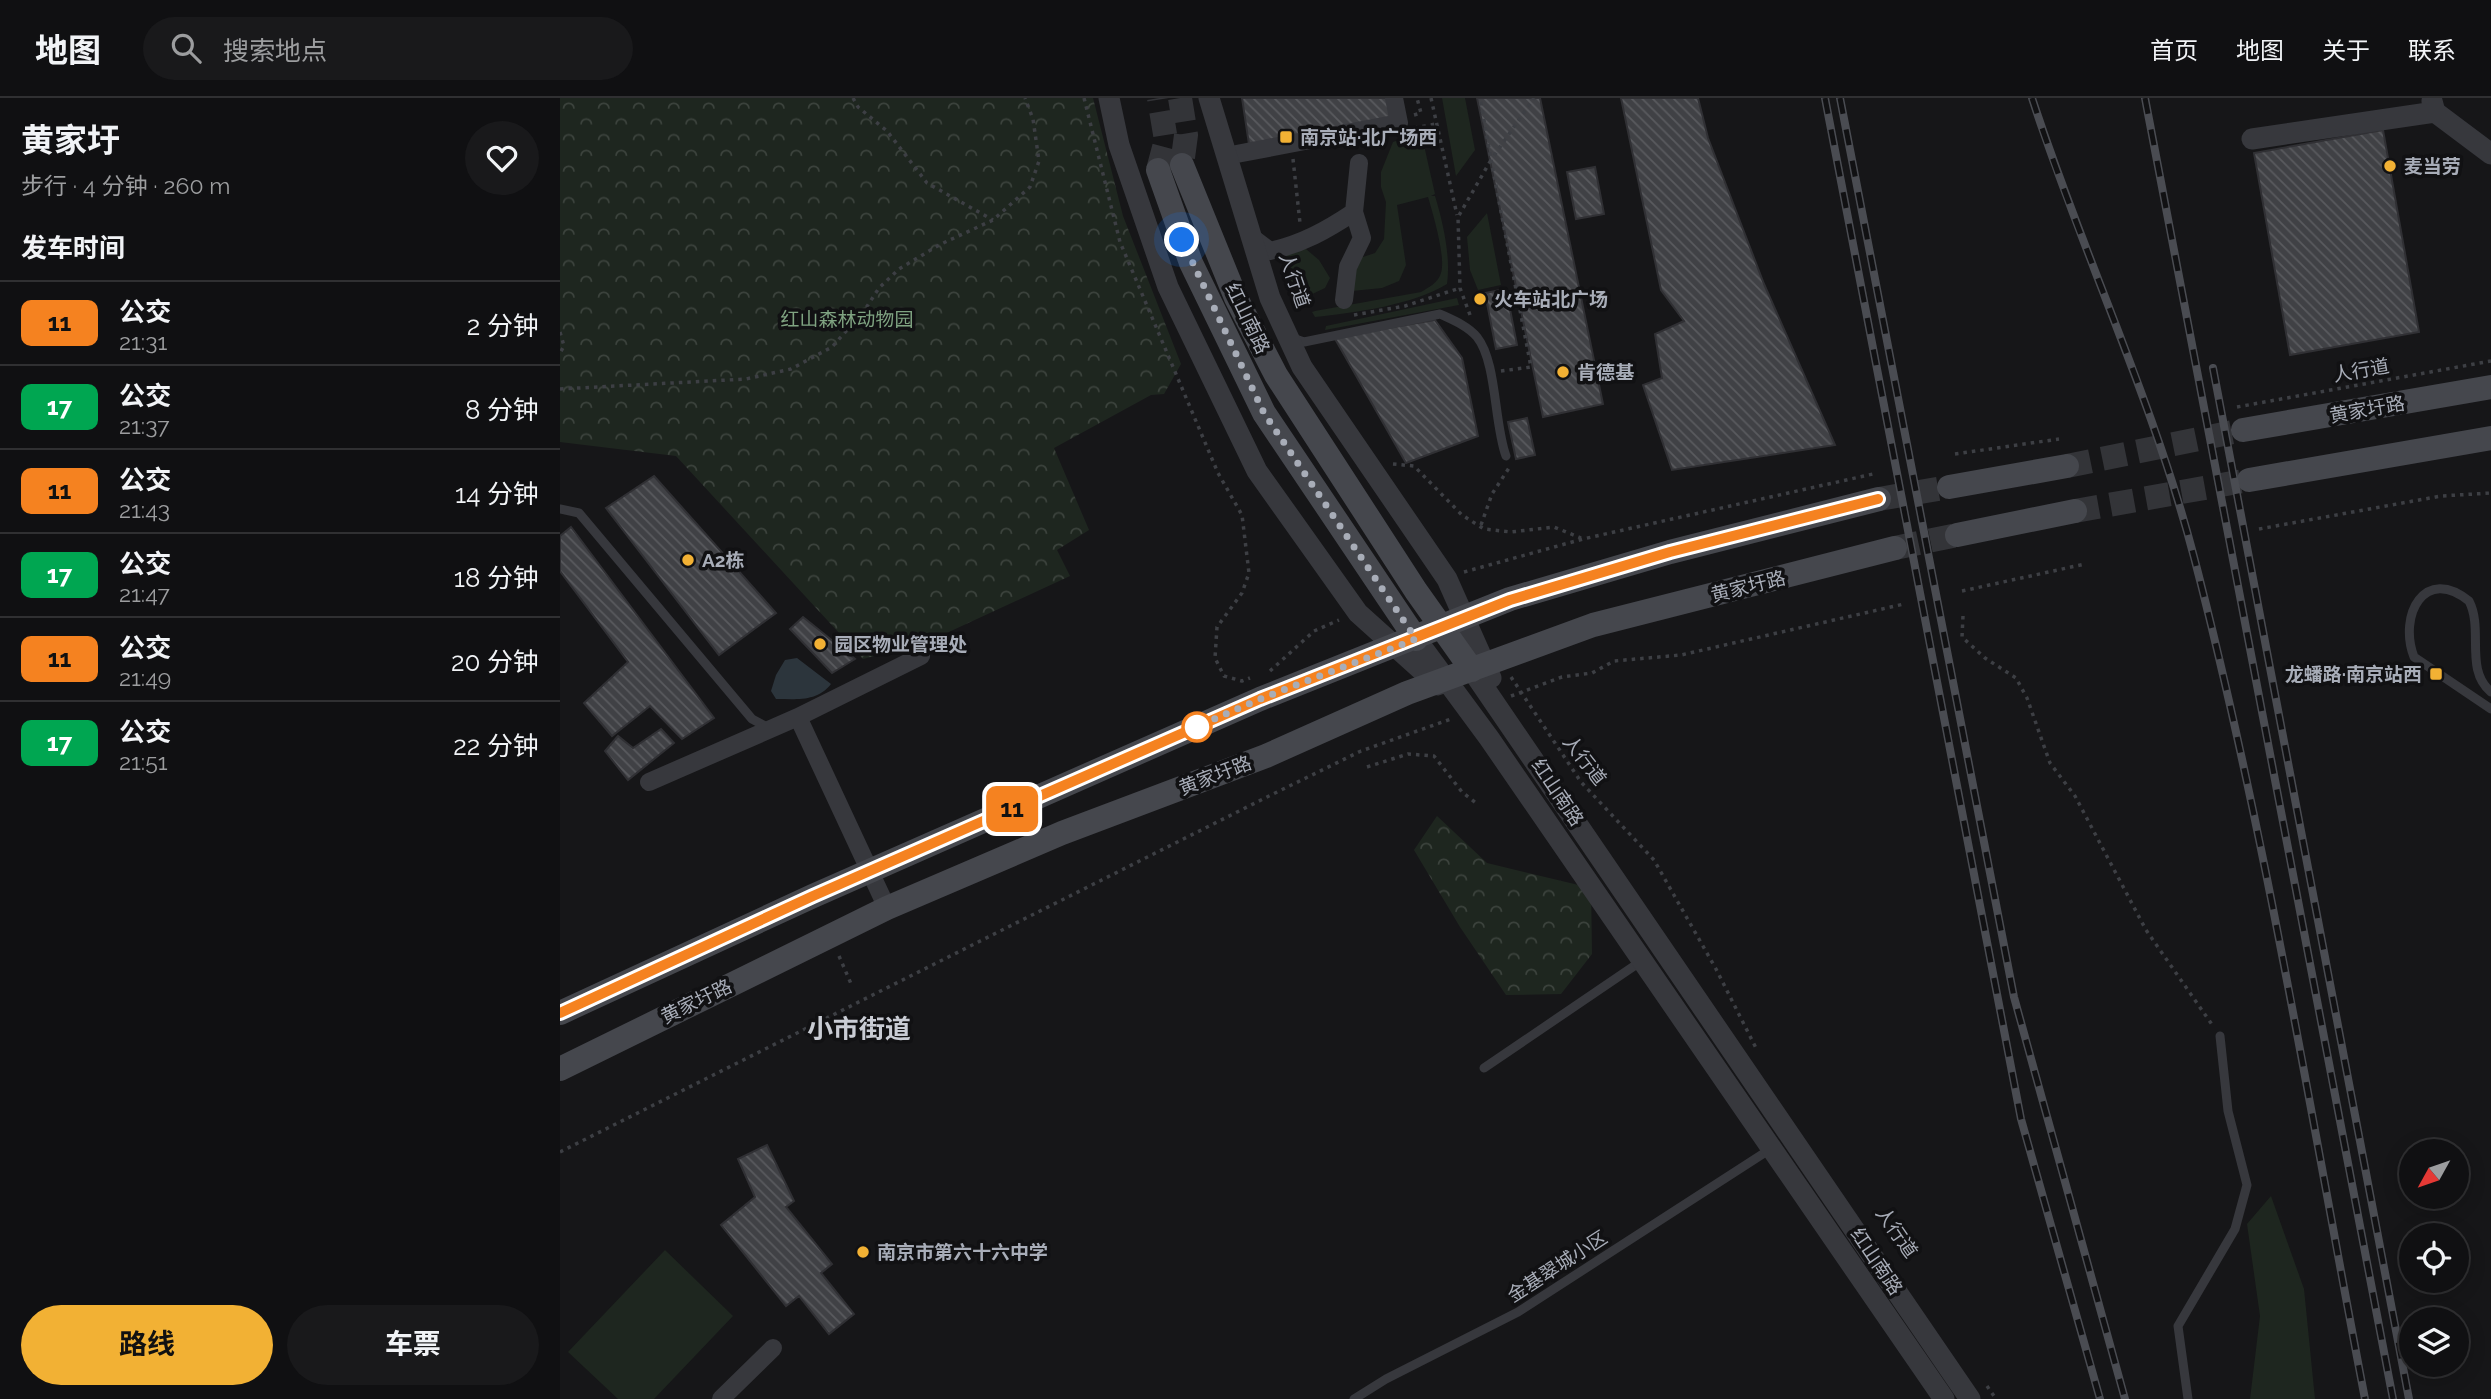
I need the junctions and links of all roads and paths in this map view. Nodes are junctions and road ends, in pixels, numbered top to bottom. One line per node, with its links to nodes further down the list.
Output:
1 (853, 98): 20 (path)
2 (1025, 98): 20 (path)
3 (1109, 98): 56 (street)
4 (1209, 98): 15 (street)
5 (1394, 98): 15 (street)
6 (1431, 98): 10 (path)
7 (1480, 98): 16 (path)
8 (1534, 98): 16 (path)
9 (2433, 105): 12 (street); 14 (street)
10 (1436, 124): 11 (path); 19 (path)
11 (1410, 129)
12 (2252, 139)
13 (1292, 153): 21 (path)
14 (2491, 154)
15 (1226, 156): 22 (street)
16 (1491, 160): 19 (path); 30 (path)
17 (1359, 163): 18 (street)
18 (1354, 212): 22 (street); 24 (street)
19 (1458, 217): 23 (path)
20 (993, 220): 32 (path)
21 (1290, 228)
22 (1250, 236): 27 (street)
23 (1460, 288): 24 (path); 25 (path)
24 (1345, 309)
25 (1471, 330): 27 (lane); 30 (lane)
26 (560, 332): 28 (path)
27 (1289, 336): 55 (street)
28 (560, 353)
29 (2491, 362): 33 (path, 人行道)
30 (1490, 372): 37 (lane)
31 (2491, 387): 33 (main road, 黄家圩路)
32 (560, 389)
33 (2240, 419)
34 (2491, 438): 40 (main road)
35 (2059, 439): 36 (path)
36 (1955, 454)
37 (1506, 456): 46 (path)
38 (1389, 463): 49 (path)
39 (2067, 466): 41 (main road)
40 (2249, 480)
41 (1949, 487)
42 (2491, 493): 47 (path)
43 (1878, 499): 55 (main road)
44 (560, 509): 65 (lane)
45 (2075, 511): 48 (main road)
46 (1481, 525)
47 (2259, 528)
48 (1957, 535)
49 (1583, 539)
50 (1895, 548): 58 (main road, 黄家圩路)
51 (2085, 564): 52 (path)
52 (1962, 591)
53 (1904, 604): 61 (path)
54 (1963, 616): 74 (path)
55 (1453, 624): 56 (main road); 56 (main road, 红山南路); 58 (main road, 红山南路)
56 (1406, 643): 59 (street, 红山南路); 70 (main road)
57 (920, 656): 64 (street)
58 (1486, 665): 59 (main road, 黄家圩路); 61 (street); 61 (path, 人行道); 66 (street, 红山南路)
59 (1441, 682): 62 (street, 红山南路); 71 (main road, 黄家圩路)
60 (2491, 692): 63 (lane)
61 (1511, 696): 66 (street); 75 (path, 人行道)
62 (1467, 709): 72 (street, 红山南路); 79 (path)
63 (2491, 709)
64 (799, 717): 68 (street); 70 (street)
65 (767, 727)
66 (1514, 727): 85 (street, 红山南路)
67 (1367, 767): 69 (path)
68 (649, 782)
69 (1476, 803)
70 (871, 871): 71 (street); 73 (main road)
71 (887, 908): 77 (main road, 黄家圩路)
72 (1640, 962): 76 (lane); 78 (street, 红山南路)
73 (560, 1013)
74 (2220, 1036): 87 (lane)
75 (1759, 1054)
76 (1484, 1068)
77 (560, 1069)
78 (1772, 1148): 83 (lane, 金基翠城小区); 84 (street, 红山南路)
79 (560, 1152)
80 (773, 1348): 82 (street)
81 (1980, 1376): 86 (path)
82 (721, 1399)
83 (1354, 1399)
84 (1944, 1399)
85 (1970, 1399)
86 (1996, 1399)
87 (2188, 1399)

